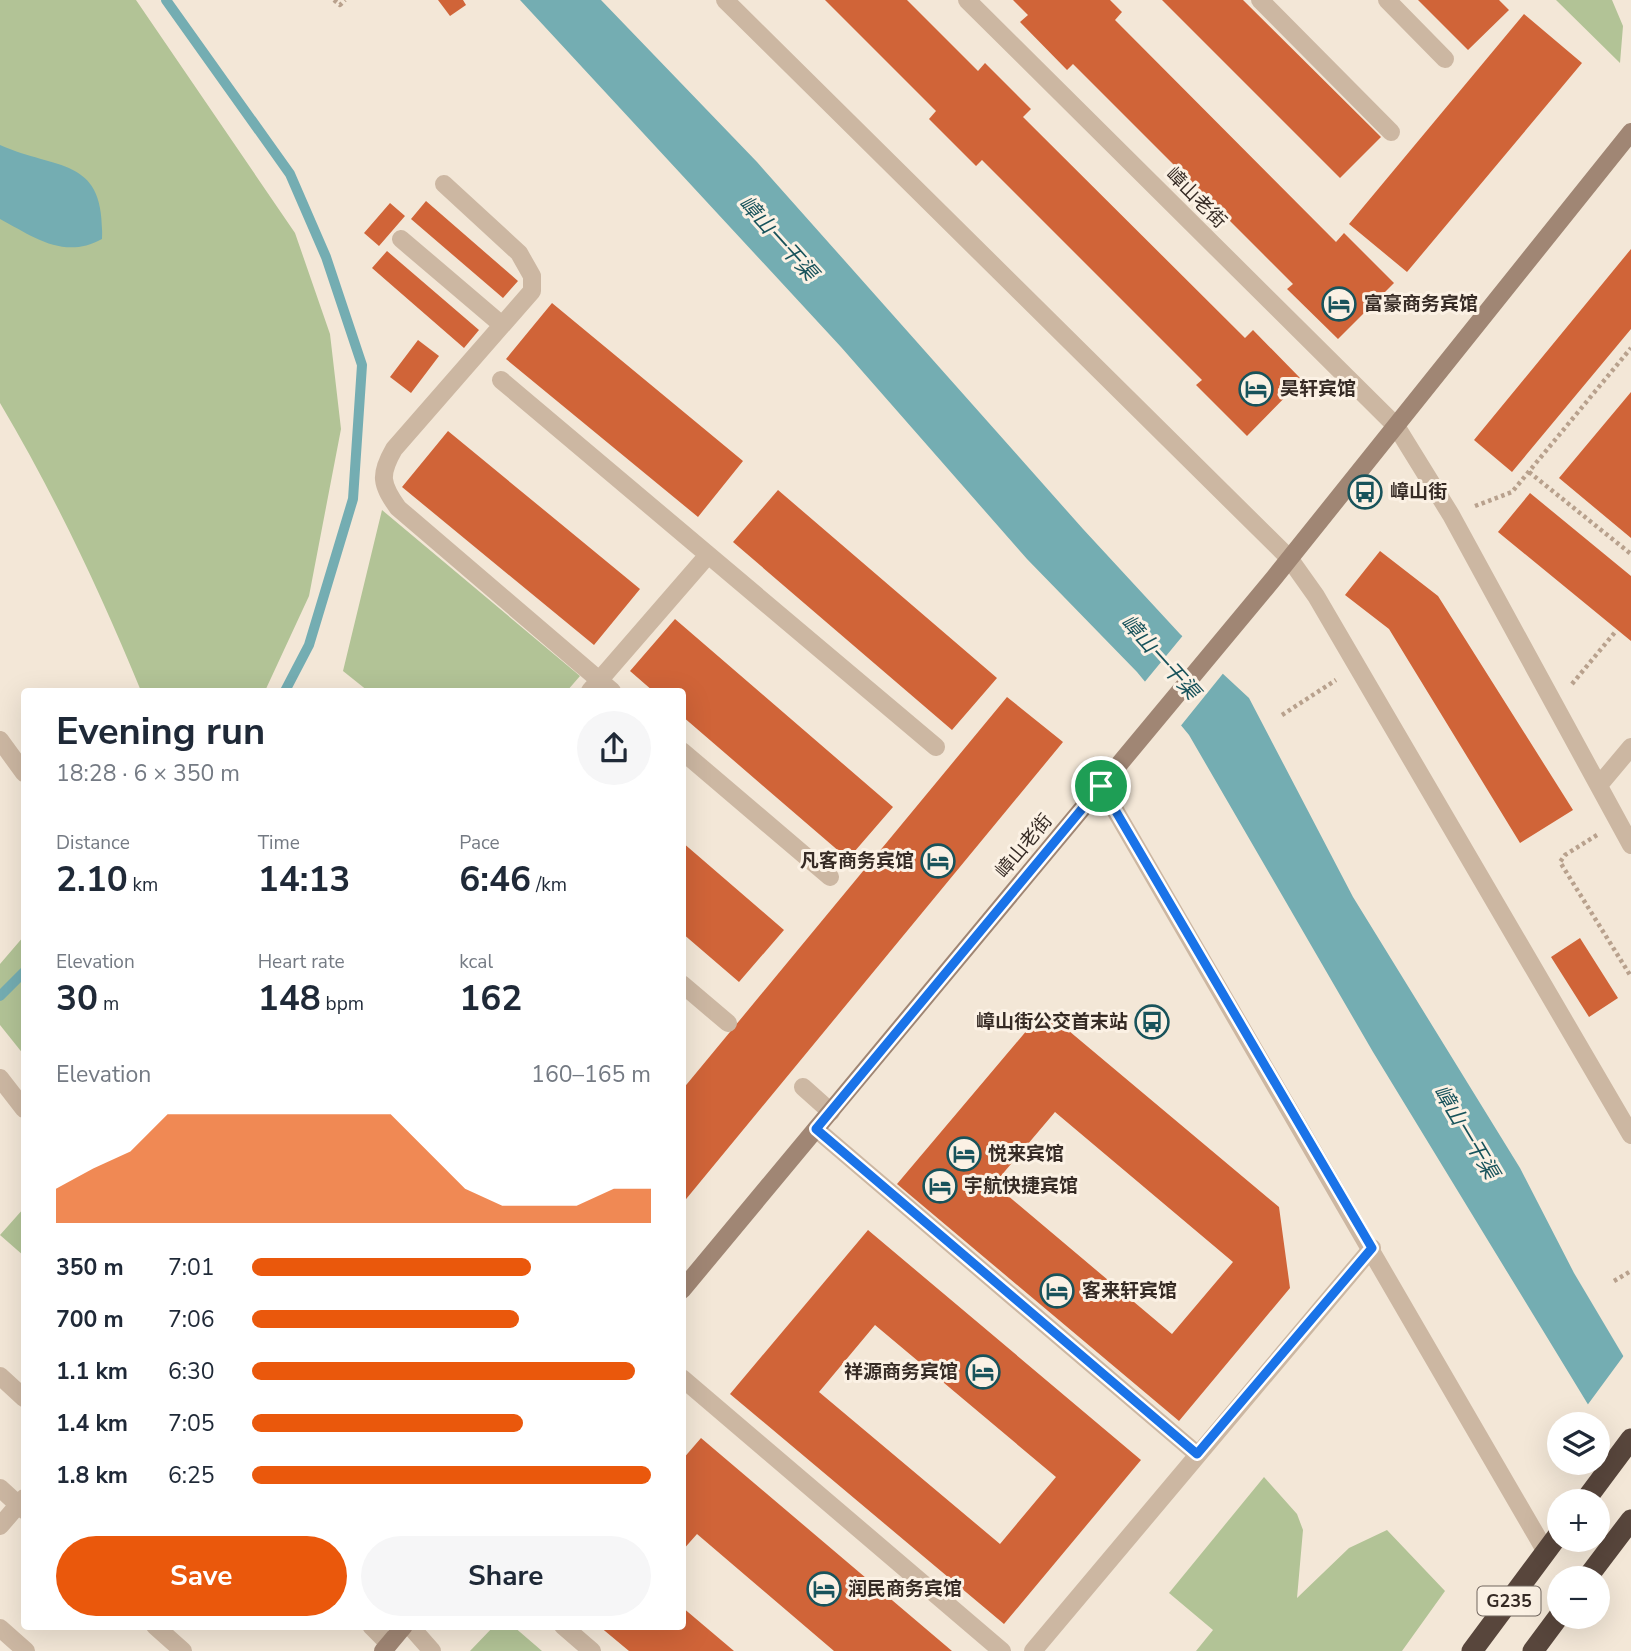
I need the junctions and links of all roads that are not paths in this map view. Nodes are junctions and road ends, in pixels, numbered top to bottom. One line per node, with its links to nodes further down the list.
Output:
1 (725, 0): 14 (street)
2 (967, 0): 12 (street, 嶂山老街)
3 (1261, 0): 6 (street)
4 (1387, 0): 5 (street)
5 (1446, 59)
6 (1391, 132)
7 (1631, 132): 12 (street, 嶂山老街)
8 (444, 184): 10 (street)
9 (401, 239): 10 (street)
10 (502, 325): 15 (street)
11 (501, 380): 13 (street)
12 (1396, 426): 14 (street, 嶂山老街); 21 (street, 嶂山老街)
13 (708, 555): 15 (street); 17 (street)
14 (1289, 558): 22 (street, 嶂山老街); 32 (street)
15 (600, 688)
16 (0, 740): 20 (street)
17 (936, 747)
18 (1631, 747): 21 (street)
19 (686, 754): 24 (street)
20 (21, 769)
21 (1600, 784): 23 (street, 嶂山老街)
22 (1101, 786): 30 (street, 嶂山老街); 33 (street)
23 (1631, 845)
24 (830, 877)
25 (686, 987): 26 (street)
26 (728, 1023)
27 (0, 1078): 29 (street)
28 (803, 1087): 30 (street)
29 (21, 1105)
30 (831, 1112): 31 (street, 嶂山老街)
31 (816, 1129): 34 (street, 嶂山老街); 39 (street)
32 (1631, 1135)
33 (1372, 1248): 39 (street); 46 (street)
34 (686, 1285)
35 (0, 1376): 37 (street)
36 (686, 1381): 60 (street)
37 (21, 1395)
38 (1631, 1439): 41 (highway)
39 (1197, 1454): 61 (street)
40 (0, 1488): 42 (street)
41 (1594, 1489)
42 (21, 1503)
43 (21, 1506): 45 (street)
44 (1631, 1520): 47 (highway)
45 (0, 1526)
46 (1546, 1552): 62 (highway, G235)
47 (1596, 1566)
48 (0, 1628): 56 (street)
49 (1549, 1629): 63 (highway, G235)
50 (159, 1630): 57 (street)
51 (373, 1630): 55 (street)
52 (401, 1630): 55 (street)
53 (414, 1630): 58 (street)
54 (568, 1630): 59 (street)
55 (386, 1648)
56 (26, 1651)
57 (183, 1651)
58 (432, 1651)
59 (592, 1651)
60 (1002, 1651)
61 (1033, 1651)
62 (1472, 1651)
63 (1533, 1651)

